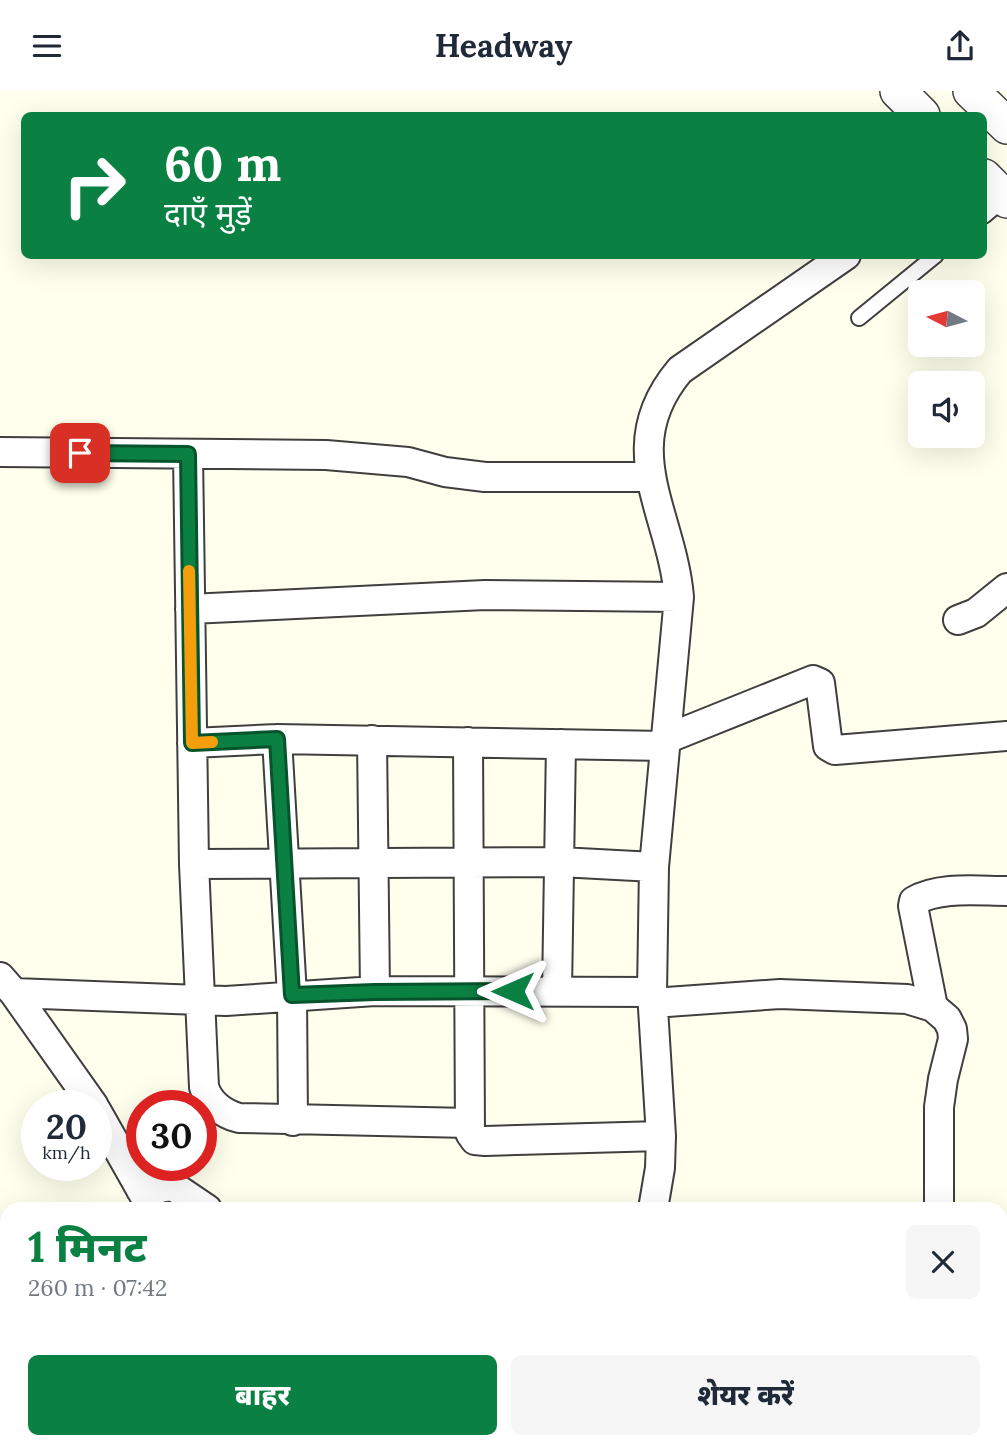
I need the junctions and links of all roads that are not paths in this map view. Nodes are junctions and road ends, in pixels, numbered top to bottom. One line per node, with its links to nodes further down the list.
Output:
1 (898, 91): 3 (street)
2 (971, 91): 4 (street)
3 (919, 112)
4 (1007, 125)
5 (840, 259): 10 (street)
6 (931, 259): 7 (lane)
7 (859, 318)
8 (0, 452): 9 (street)
9 (188, 454): 10 (street); 13 (street)
10 (650, 477): 12 (street)
11 (1007, 588): 14 (street)
12 (679, 597): 13 (street); 19 (street)
13 (190, 609): 20 (street)
14 (958, 620)
15 (1007, 736): 19 (street)
16 (277, 739): 17 (street); 20 (street); 25 (street)
17 (372, 740): 18 (street); 24 (street)
18 (468, 742): 21 (street); 22 (street)
19 (665, 742): 21 (street); 27 (street)
20 (192, 743): 26 (street)
21 (561, 744): 23 (street)
22 (469, 862): 23 (street); 24 (street); 30 (street)
23 (560, 862): 27 (street); 31 (street)
24 (373, 863): 25 (street); 32 (street)
25 (283, 864): 26 (street); 33 (street)
26 (194, 865): 35 (street)
27 (654, 867): 34 (street)
28 (1007, 891): 36 (street)
29 (7, 985): 35 (street); 37 (street)
30 (470, 991): 31 (street); 32 (street); 39 (street)
31 (557, 991): 34 (street)
32 (375, 992): 33 (street)
33 (292, 995): 35 (street); 38 (street)
34 (653, 997): 36 (street); 40 (street)
35 (200, 1000): 38 (street)
36 (933, 1007): 45 (street)
37 (82, 1090)
38 (293, 1121): 39 (street)
39 (469, 1122): 40 (street)
40 (661, 1136): 44 (street)
41 (112, 1139): 42 (street)
42 (146, 1200): 43 (street)
43 (197, 1202)
44 (654, 1202)
45 (939, 1202)

